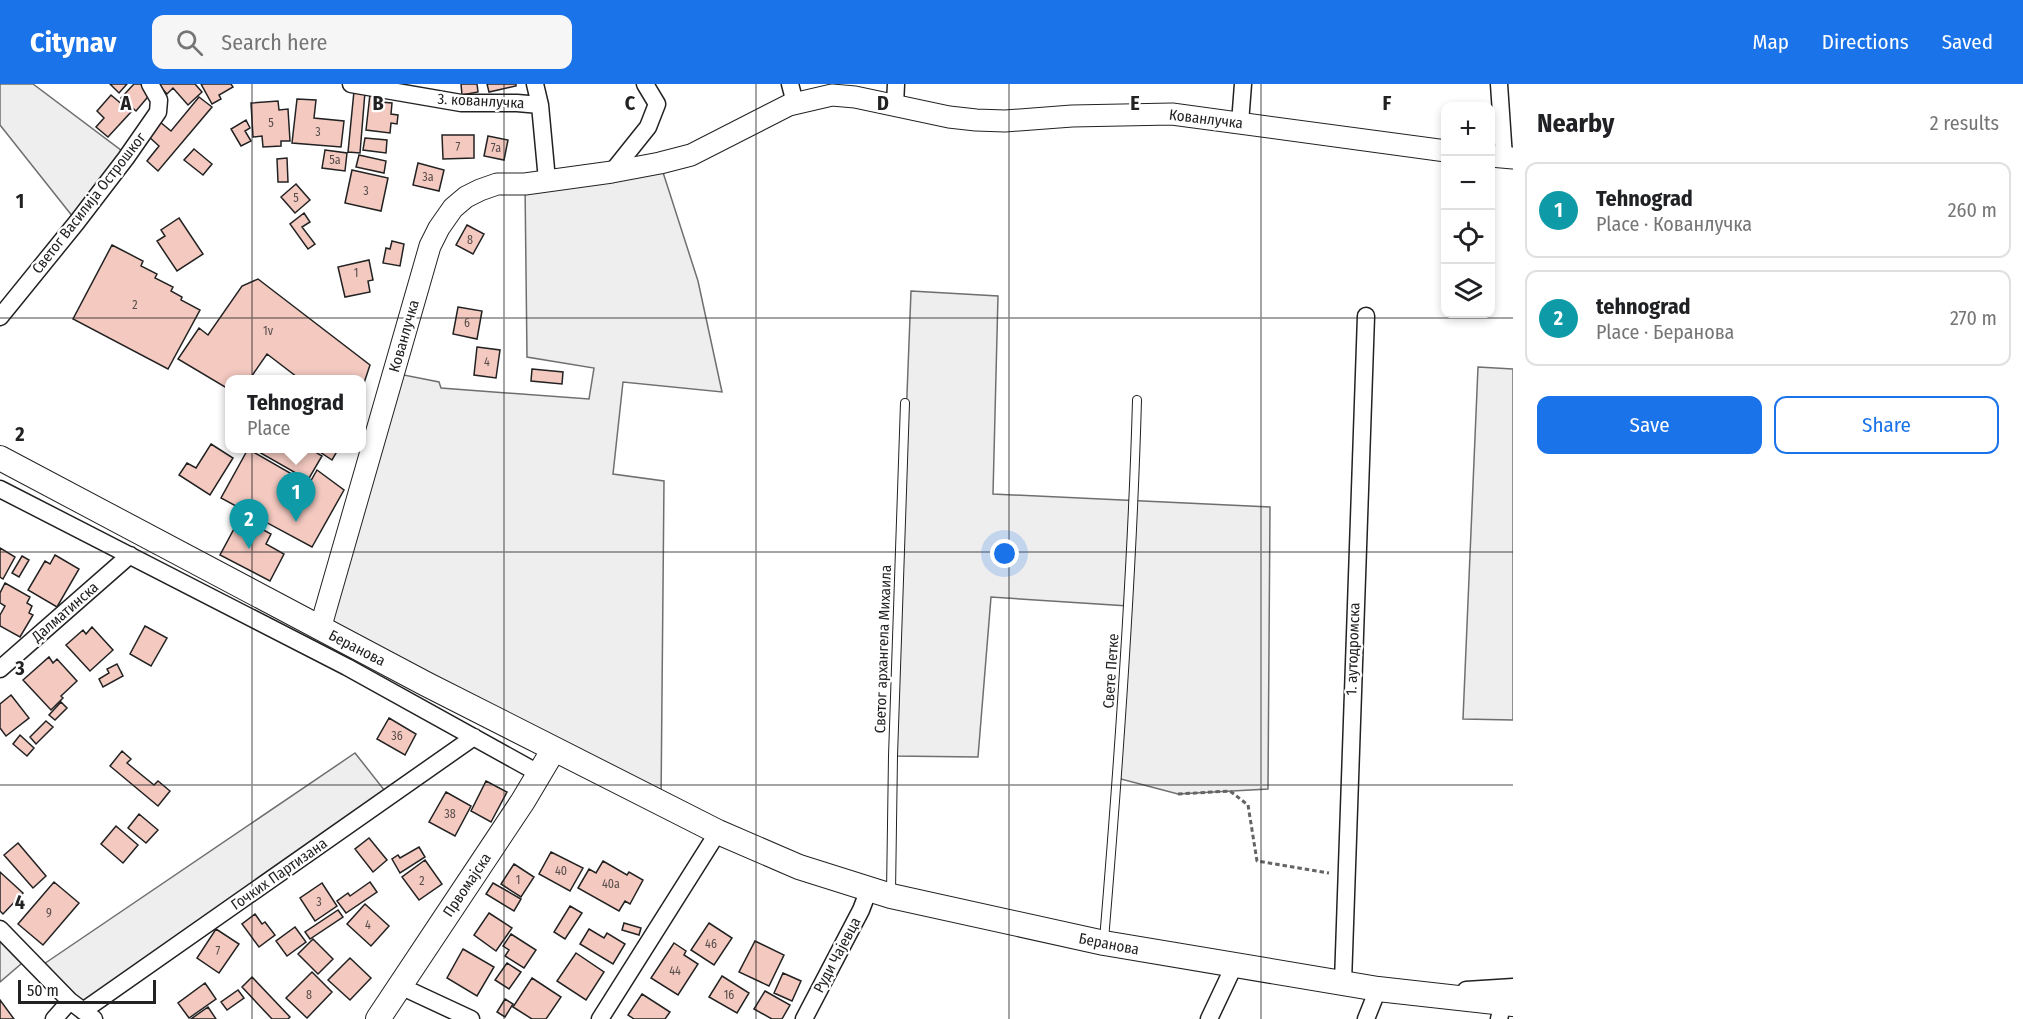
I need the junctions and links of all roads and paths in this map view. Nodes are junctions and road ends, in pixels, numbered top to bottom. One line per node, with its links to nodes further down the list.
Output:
1 (150, 84): 15 (street, Светог Василија Острошког)
2 (351, 84): 9 (street, 3. кованлучка)
3 (535, 84): 9 (street)
4 (645, 84): 13 (street)
5 (1243, 84): 10 (street)
6 (1499, 84): 12 (street)
7 (793, 93): 8 (street, Кованлучка); 13 (street, Кованлучка)
8 (896, 94): 10 (street, Кованлучка)
9 (540, 105): 14 (street)
10 (1239, 123): 11 (street, Кованлучка)
11 (1441, 150)
12 (1502, 157)
13 (612, 172): 14 (street, Кованлучка)
14 (547, 180): 22 (street, Кованлучка)
15 (0, 316)
16 (1366, 316): 29 (street, 1. аутодромска)
17 (1137, 400): 32 (lane, Свете Петке)
18 (905, 403): 30 (lane, Светог архангела Михаила)
19 (0, 458): 22 (main road, Беранова)
20 (0, 489): 21 (street, Беранова)
21 (130, 555): 23 (street, Далматинска); 24 (street, Беранова)
22 (320, 629): 25 (main road, Беранова)
23 (0, 669)
24 (474, 737): 26 (street, Беранова); 38 (street, Гочких Партизана)
25 (554, 749): 26 (main road, Првомајска); 28 (main road, Беранова)
26 (540, 774): 35 (main road, Првомајска)
27 (1178, 794): 29 (path)
28 (718, 832): 30 (main road, Беранова); 42 (street)
29 (1345, 876): 34 (street, 1. аутодромска)
30 (880, 893): 32 (main road, Беранова); 43 (street, Руди Чајевца)
31 (0, 929): 38 (street)
32 (1104, 943): 33 (main road, Беранова)
33 (1234, 966): 34 (main road, Беранова); 44 (street)
34 (1343, 982): 36 (main road, Беранова)
35 (400, 986): 40 (main road, Првомајска); 41 (street)
36 (1389, 991): 37 (main road, Беранова); 45 (street)
37 (1507, 1003)
38 (82, 1011): 39 (street, Гочких Партизана)
39 (54, 1019)
40 (378, 1019)
41 (471, 1019)
42 (600, 1019)
43 (804, 1019)
44 (1209, 1019)
45 (1366, 1019)

